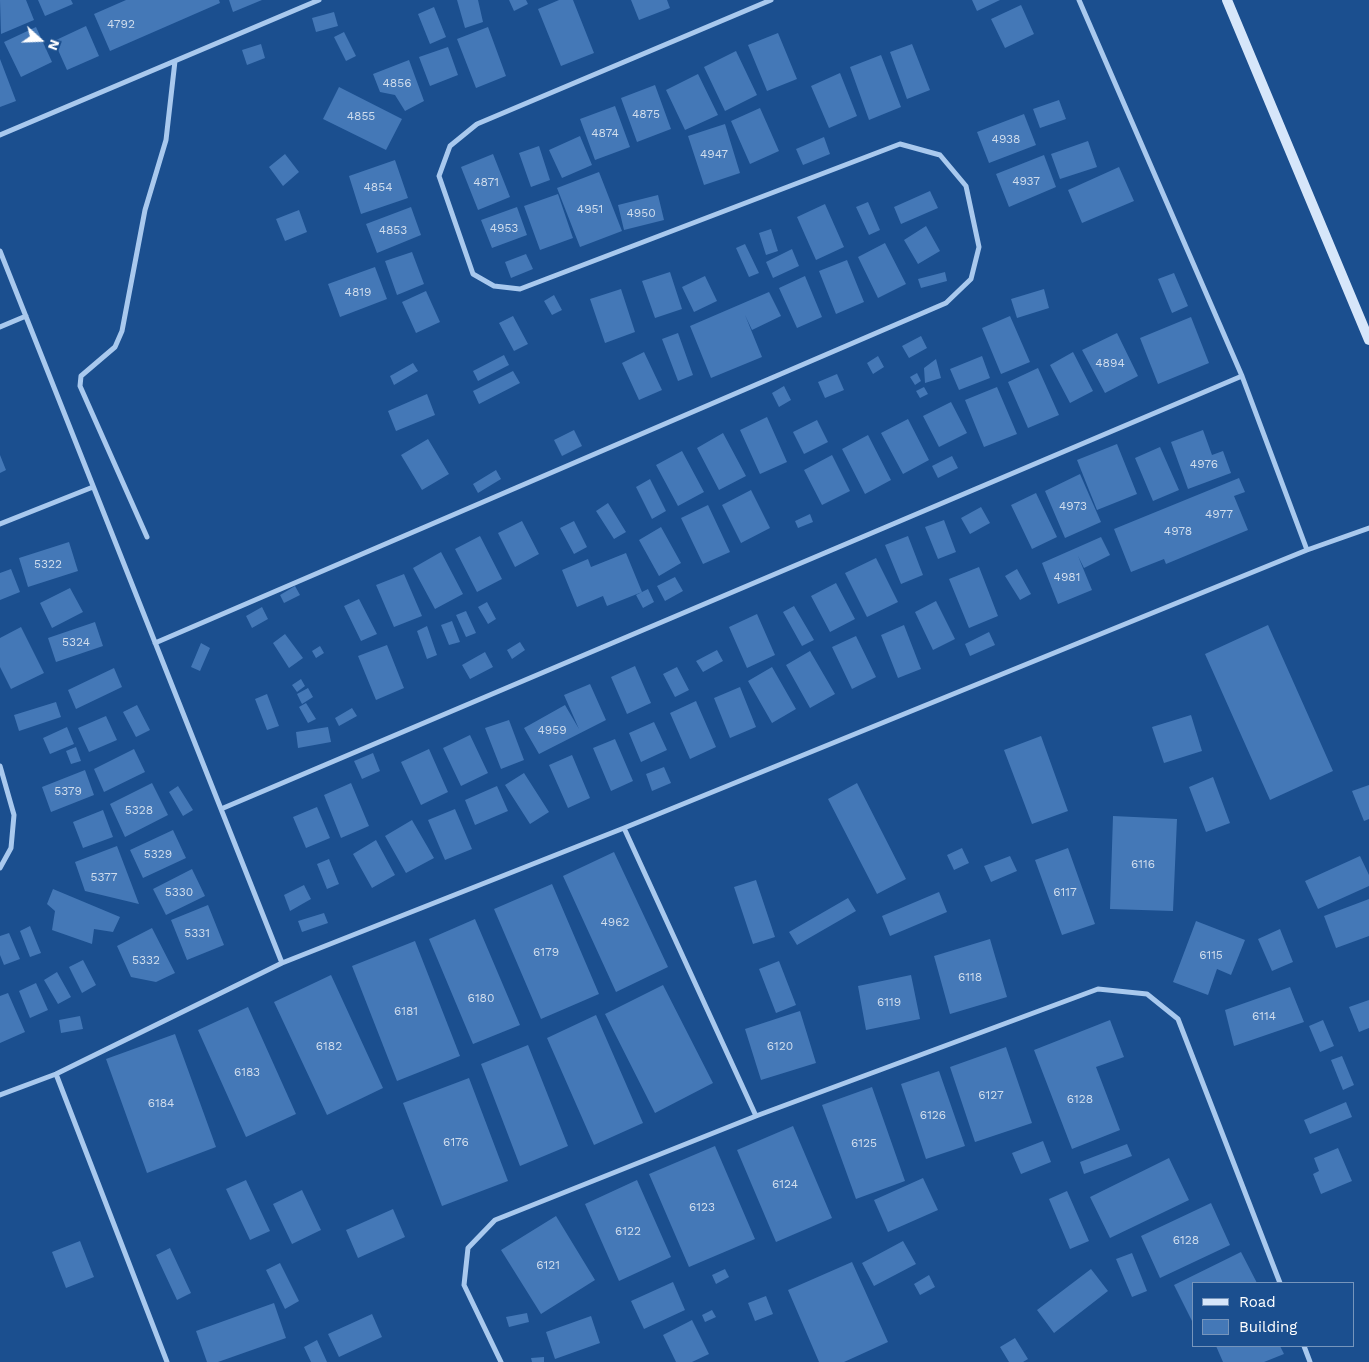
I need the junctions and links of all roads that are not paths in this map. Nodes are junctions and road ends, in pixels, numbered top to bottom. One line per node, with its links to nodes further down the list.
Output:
1 (319, 0): 5 (street)
2 (771, 0): 17 (street)
3 (1079, 0): 11 (street)
4 (1227, 0): 10 (street)
5 (176, 61): 6 (street); 15 (street)
6 (0, 135)
7 (0, 251): 8 (street)
8 (26, 316): 9 (street); 12 (street)
9 (0, 327)
10 (1369, 340)
11 (1242, 376): 16 (street); 19 (street)
12 (93, 487): 13 (street); 17 (street)
13 (0, 524)
14 (1369, 528): 16 (street)
15 (147, 537)
16 (1307, 550): 20 (street)
17 (155, 643): 19 (street)
18 (0, 766): 21 (street)
19 (221, 809): 22 (street)
20 (624, 828): 22 (street); 25 (street)
21 (0, 868)
22 (282, 963): 23 (street)
23 (56, 1074): 24 (street); 28 (street)
24 (0, 1095)
25 (756, 1116): 26 (street); 29 (street)
26 (1280, 1282)
27 (1304, 1347): 30 (street)
28 (167, 1362)
29 (501, 1362)
30 (1310, 1362)

